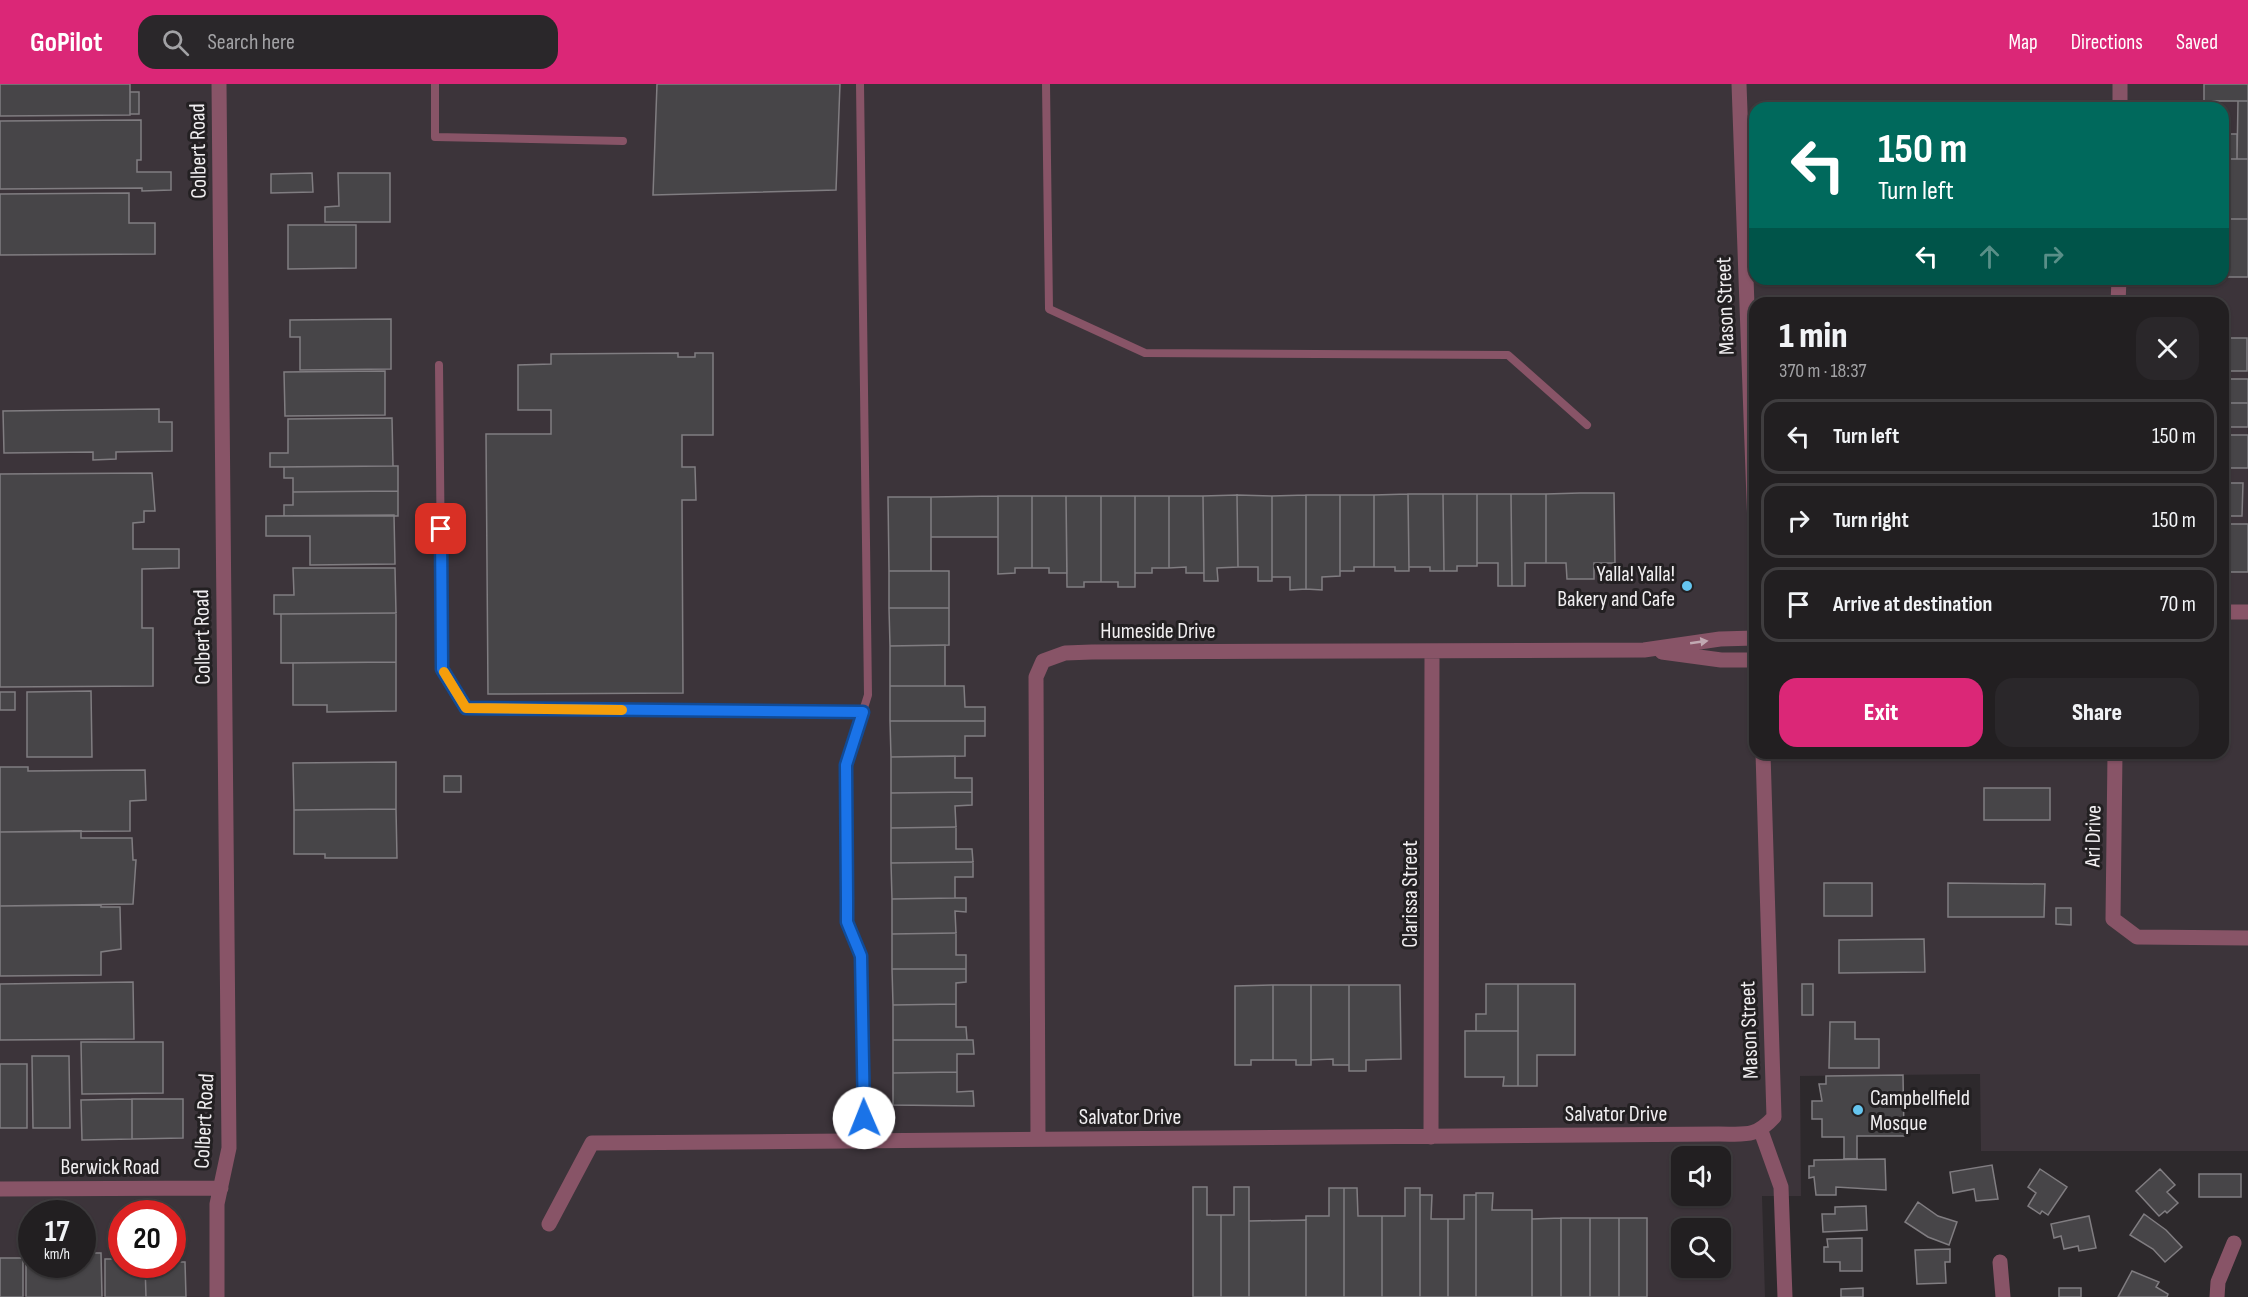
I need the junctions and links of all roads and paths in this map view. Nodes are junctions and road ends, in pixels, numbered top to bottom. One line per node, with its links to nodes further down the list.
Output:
1 (219, 84): 26 (street, Colbert Road)
2 (435, 84): 8 (lane)
3 (861, 84): 18 (lane)
4 (1046, 84): 11 (lane)
5 (1739, 84): 9 (street, Mason Street)
6 (2120, 84): 7 (street)
7 (2120, 102)
8 (623, 141)
9 (1749, 361)
10 (439, 365): 18 (lane)
11 (1587, 425)
12 (2229, 612): 13 (street)
13 (2248, 612)
14 (1749, 638): 15 (street, Humeside Drive, one-way to 14)
15 (1644, 650): 16 (street, Humeside Drive); 17 (street)
16 (1432, 651): 23 (street, Clarissa Street); 24 (street, Humeside Drive)
17 (1749, 660)
18 (863, 712): 25 (lane)
19 (1763, 759): 22 (street, Mason Street)
20 (2115, 759): 21 (street, Ari Drive)
21 (2248, 938)
22 (1761, 1131): 23 (street, Salvator Drive); 32 (street)
23 (1431, 1137): 24 (street, Salvator Drive)
24 (1038, 1139): 25 (street, Salvator Drive)
25 (865, 1141): 28 (street, Salvator Drive)
26 (221, 1188): 27 (street, Berwick Road); 31 (street, Colbert Road)
27 (0, 1189)
28 (549, 1224)
29 (2234, 1243): 34 (street)
30 (2000, 1262): 33 (street)
31 (217, 1297)
32 (1785, 1297)
33 (2003, 1297)
34 (2217, 1297)

